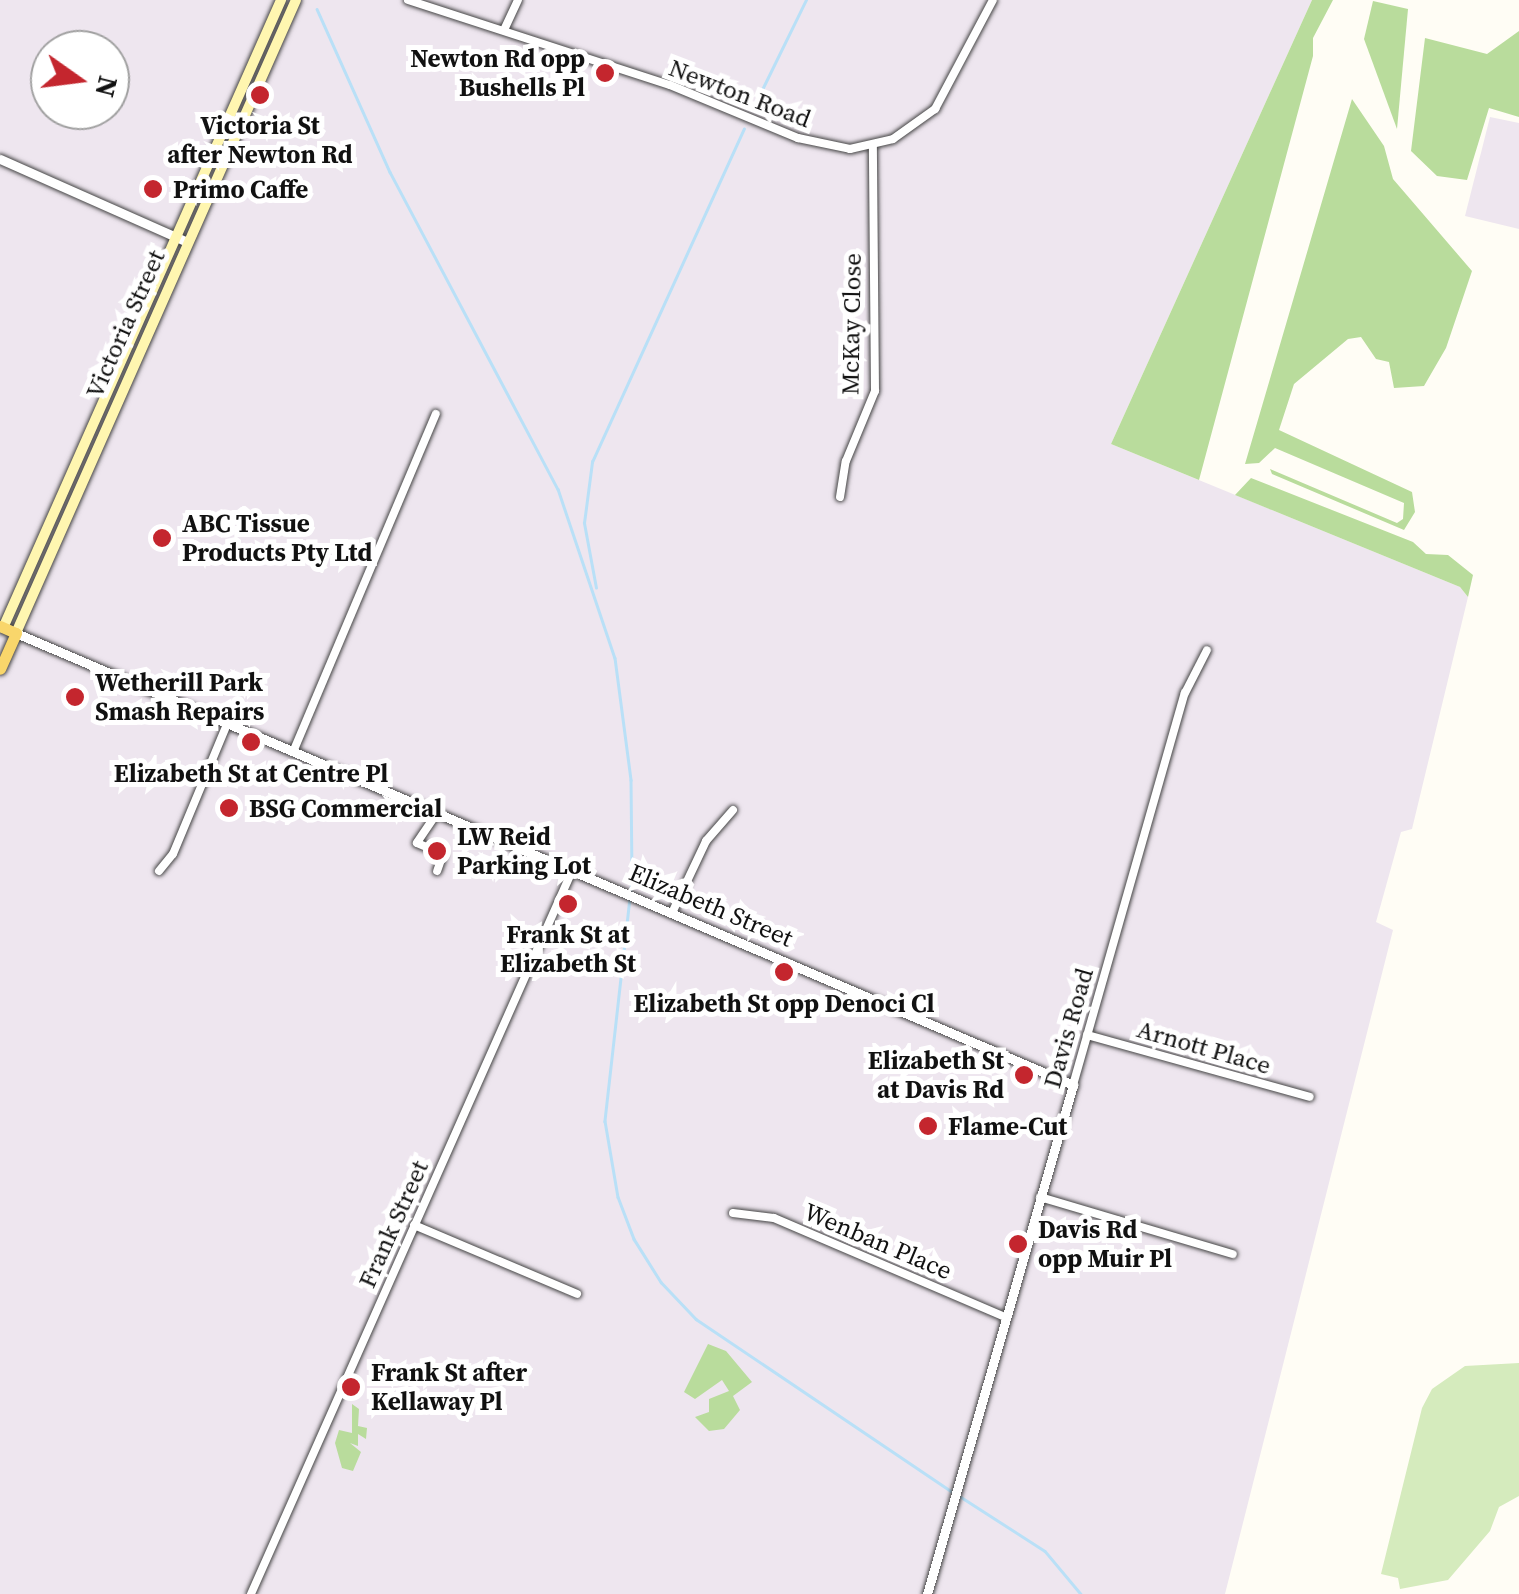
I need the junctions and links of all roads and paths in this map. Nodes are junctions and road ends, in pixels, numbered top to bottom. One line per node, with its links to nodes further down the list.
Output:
1 (281, 0): 9 (main road, Victoria Street)
2 (296, 0): 9 (main road, Victoria Street)
3 (408, 0): 6 (street, Newton Road)
4 (518, 0): 6 (street)
5 (993, 0): 7 (street)
6 (504, 30): 7 (street, Newton Road)
7 (872, 146): 11 (street, McKay Close)
8 (0, 159): 9 (street)
9 (182, 240): 12 (main road, Victoria Street); 13 (main road, Victoria Street)
10 (436, 414): 17 (street)
11 (840, 497)
12 (1, 630): 13 (main road, Elizabeth Street)
13 (16, 633): 15 (main road, Victoria Street); 16 (street, Elizabeth Street)
14 (1206, 650): 24 (street, Davis Road)
15 (0, 669)
16 (227, 724): 17 (street, Elizabeth Street); 20 (street)
17 (293, 752): 19 (street, Elizabeth Street)
18 (733, 810): 23 (street)
19 (437, 813): 21 (street); 22 (street, Elizabeth Street)
20 (159, 870)
21 (437, 871)
22 (572, 871): 23 (street, Elizabeth Street); 29 (street, Frank Street)
23 (672, 913): 25 (street, Elizabeth Street)
24 (1087, 1035): 25 (street, Davis Road); 26 (street, Arnott Place)
25 (1072, 1084): 27 (street, Davis Road)
26 (1310, 1097)
27 (1040, 1197): 30 (street); 32 (street, Davis Road)
28 (733, 1213): 32 (street, Wenban Place)
29 (414, 1225): 31 (street); 33 (street, Frank Street)
30 (1233, 1254)
31 (577, 1294)
32 (1005, 1317): 34 (street, Davis Road)
33 (250, 1594)
34 (927, 1594)

